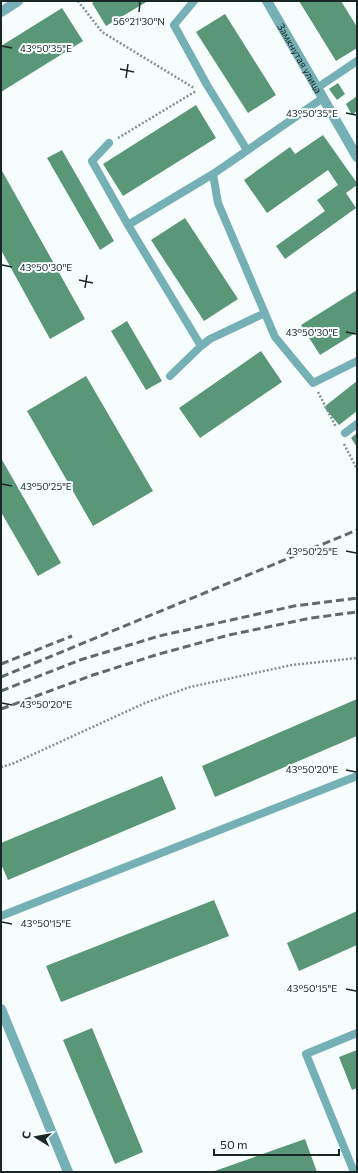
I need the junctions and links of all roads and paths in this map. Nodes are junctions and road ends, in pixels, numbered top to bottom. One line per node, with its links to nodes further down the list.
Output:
1 (18, 1): 5 (street)
2 (78, 1): 9 (path)
3 (194, 1): 10 (lane)
4 (267, 1): 7 (street, Замкнутая улица)
5 (1, 12)
6 (357, 61): 7 (lane)
7 (317, 88): 8 (street, Замкнутая улица)
8 (323, 98): 10 (lane); 11 (street, Замкнутая улица)
9 (109, 143): 13 (lane)
10 (247, 150): 12 (lane)
11 (357, 157)
12 (213, 174): 13 (lane); 14 (lane)
13 (128, 224): 15 (lane)
14 (265, 313): 15 (lane); 16 (lane)
15 (201, 346): 17 (lane)
16 (357, 361)
17 (170, 376)
18 (357, 424): 19 (lane)
19 (345, 433)
20 (357, 658): 21 (path)
21 (1, 767)
22 (357, 776): 23 (lane)
23 (1, 916)
24 (1, 1009): 26 (street)
25 (357, 1033): 27 (lane)
26 (68, 1172)
27 (354, 1172)

